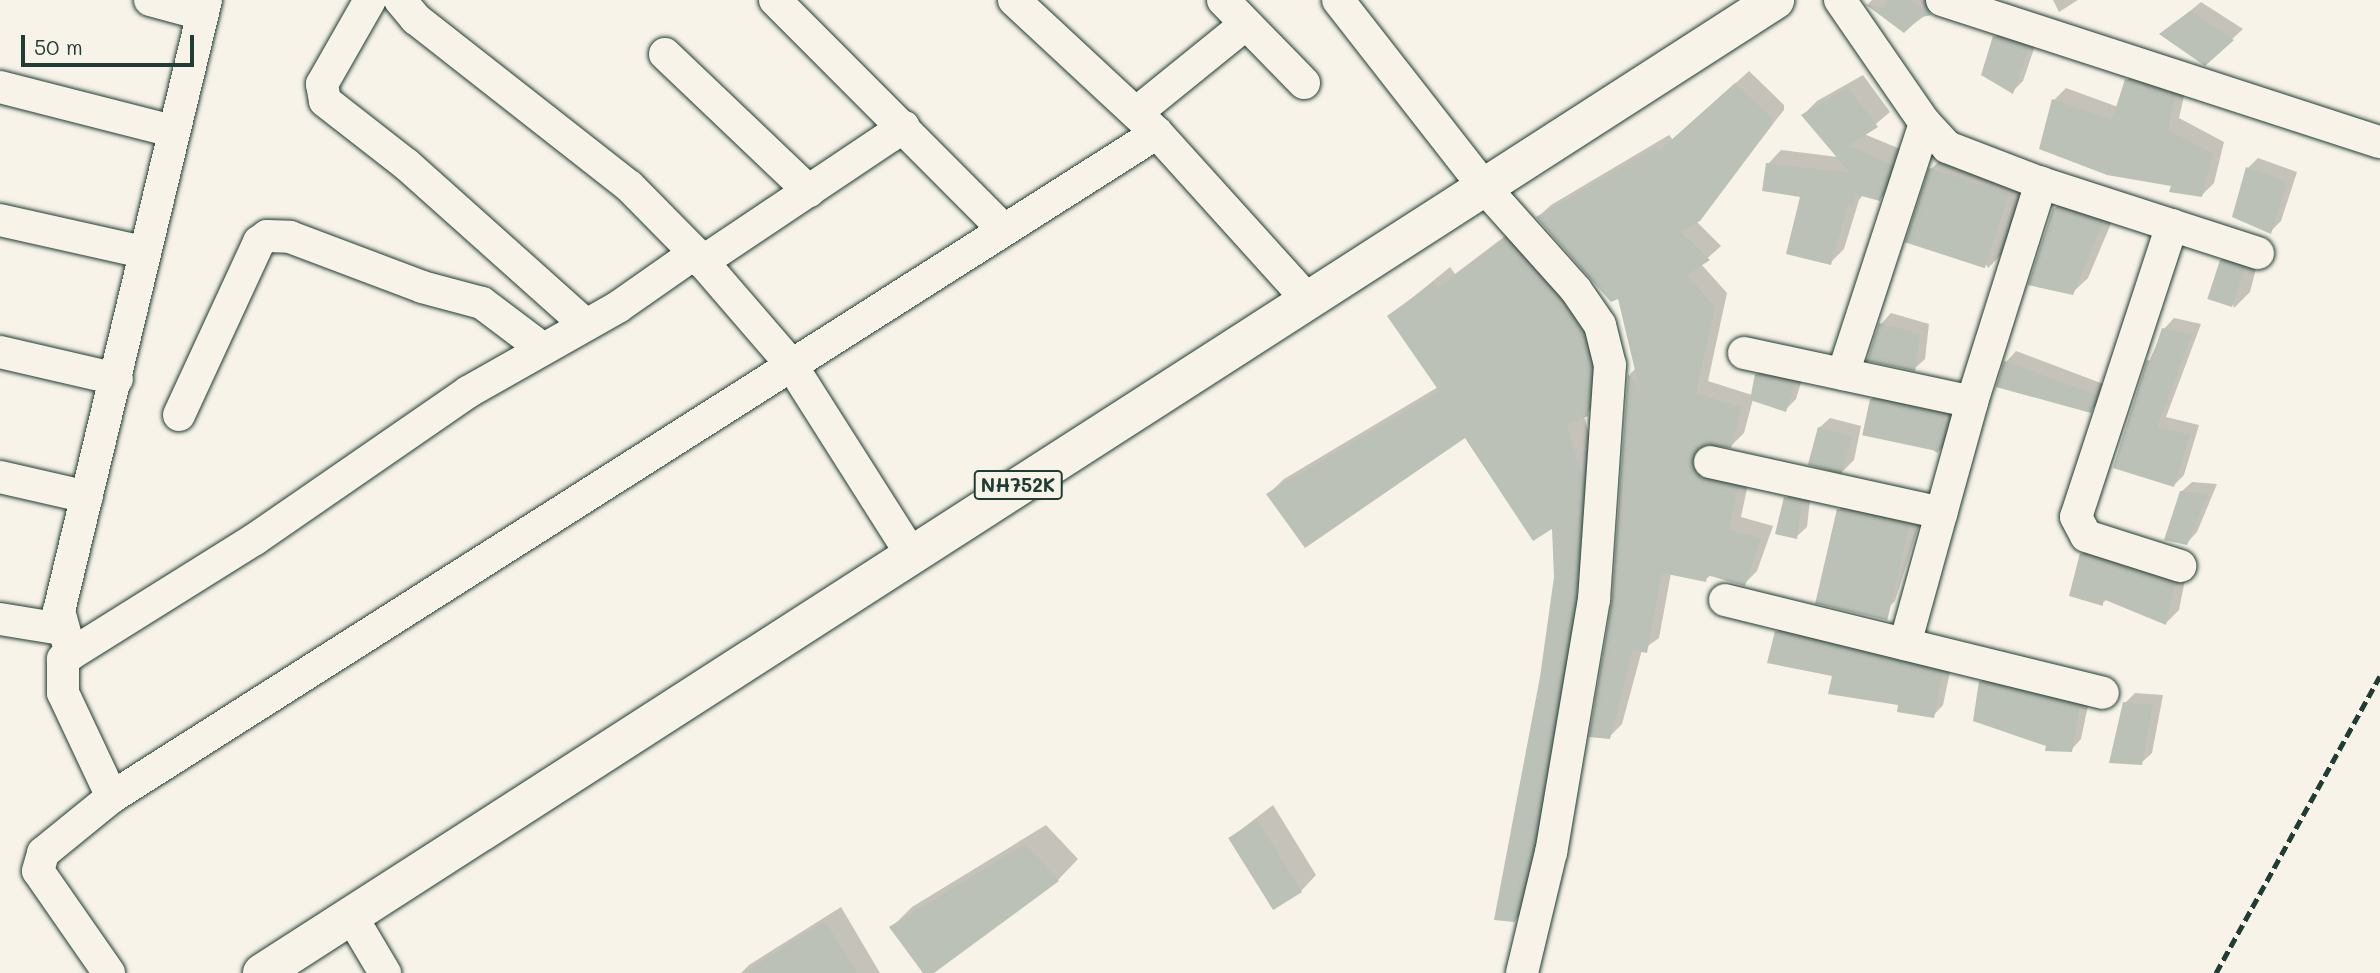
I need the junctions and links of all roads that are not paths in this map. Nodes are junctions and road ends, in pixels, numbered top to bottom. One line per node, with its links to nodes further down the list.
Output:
1 (150, 0): 11 (street)
2 (370, 0): 31 (street)
3 (400, 0): 29 (street)
4 (775, 0): 18 (street)
5 (1014, 0): 16 (street)
6 (1223, 0): 12 (street)
7 (1338, 0): 22 (street)
8 (1775, 0): 22 (highway, NH752K)
9 (1840, 0): 17 (street)
10 (1942, 0): 20 (street)
11 (204, 7): 19 (street)
12 (1246, 24): 14 (street); 16 (street)
13 (665, 54): 23 (street)
14 (1304, 83)
15 (0, 86): 19 (street)
16 (1146, 123): 26 (street); 30 (street)
17 (1926, 123): 21 (street); 36 (street)
18 (904, 127): 23 (street); 26 (street)
19 (173, 131): 27 (street)
20 (2380, 142)
21 (2040, 183): 25 (street); 38 (street)
22 (1484, 187): 30 (highway, NH752K); 56 (street)
23 (809, 191): 29 (street)
24 (0, 220): 27 (street)
25 (2172, 225): 28 (street); 45 (street)
26 (1003, 229): 35 (street)
27 (143, 252): 37 (street)
28 (2259, 254)
29 (699, 258): 31 (street); 35 (street)
30 (1308, 300): 44 (highway, NH752K)
31 (586, 325): 32 (street)
32 (543, 349): 39 (street); 48 (street)
33 (0, 352): 37 (street)
34 (1744, 353): 36 (street)
35 (790, 363): 44 (street); 51 (street)
36 (1843, 374): 38 (street)
37 (117, 379): 42 (street)
38 (1972, 402): 43 (street)
39 (179, 415)
40 (1710, 462): 43 (street)
41 (0, 477): 42 (street)
42 (87, 497): 48 (street)
43 (1941, 513): 49 (street)
44 (911, 554): 52 (highway, NH752K)
45 (2180, 566)
46 (1725, 600): 49 (street)
47 (0, 619): 48 (street)
48 (66, 642): 51 (street)
49 (1905, 644): 50 (street)
50 (2103, 693)
51 (112, 797): 53 (street)
52 (350, 914): 54 (highway, NH752K); 55 (street)
53 (109, 973)
54 (262, 973)
55 (385, 973)
56 (1522, 973)

